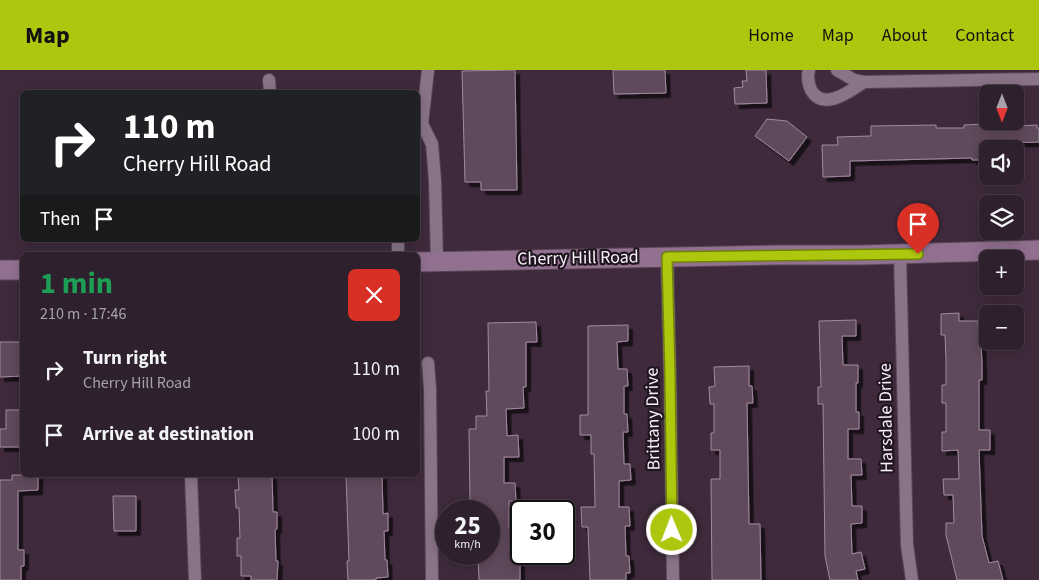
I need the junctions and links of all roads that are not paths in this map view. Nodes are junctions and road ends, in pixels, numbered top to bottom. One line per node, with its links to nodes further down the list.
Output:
1 (428, 70): 6 (street)
2 (809, 70): 5 (street)
3 (837, 70): 5 (street)
4 (1039, 79): 5 (street)
5 (864, 82)
6 (420, 127): 11 (street)
7 (1039, 250): 8 (main road, Cherry Hill Road)
8 (900, 254): 9 (main road, Cherry Hill Road); 19 (street, Harsdale Drive)
9 (667, 257): 11 (main road, Cherry Hill Road); 18 (street, Brittany Drive)
10 (420, 262): 11 (main road, Cherry Hill Road)
11 (437, 262)
12 (0, 270): 13 (main road)
13 (20, 270)
14 (428, 363): 17 (street)
15 (191, 477): 16 (street)
16 (195, 580)
17 (432, 580)
18 (673, 580)
19 (912, 580)

